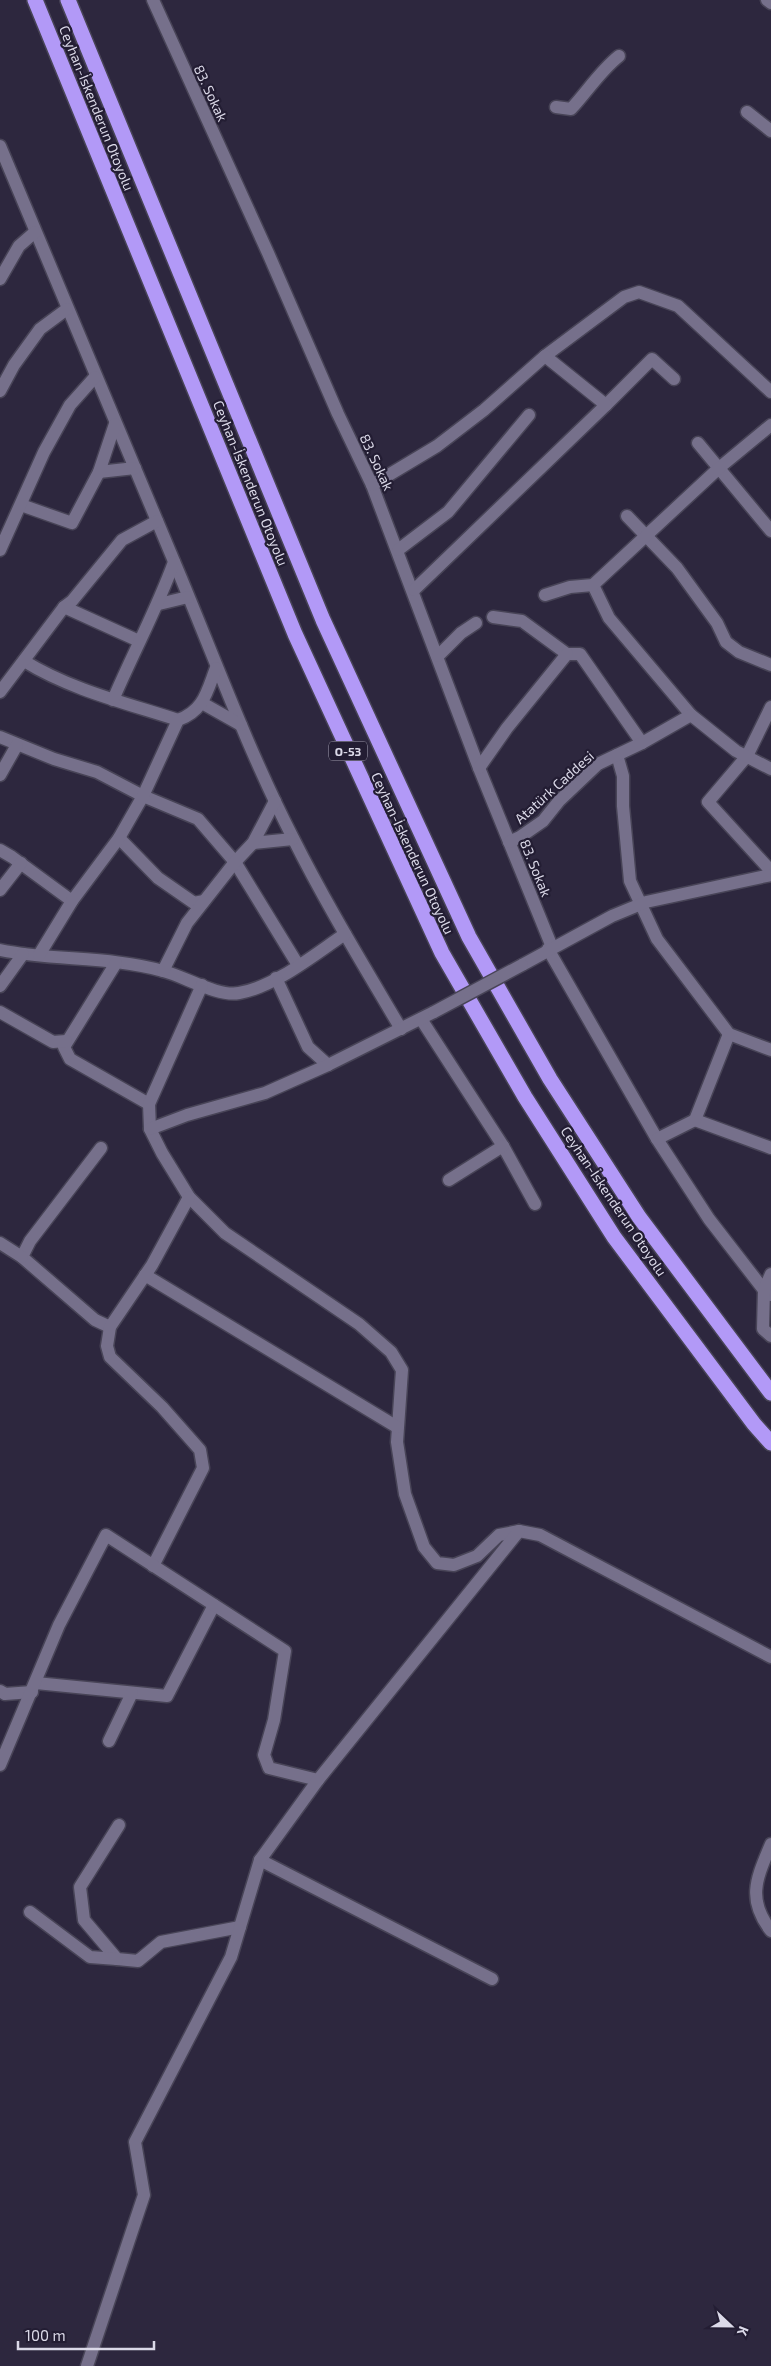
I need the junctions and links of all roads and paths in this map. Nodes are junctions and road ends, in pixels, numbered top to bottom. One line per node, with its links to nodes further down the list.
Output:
1 (35, 0): 118 (highway, Ceyhan-İskenderun Otoyolu / O-53)
2 (68, 0): 116 (highway, Ceyhan-İskenderun Otoyolu / O-53)
3 (153, 0): 28 (street, 83. Sokak)
4 (767, 0): 5 (street)
5 (771, 3)
6 (619, 56): 7 (street)
7 (556, 107)
8 (747, 112): 9 (street)
9 (771, 131)
10 (0, 146): 11 (street)
11 (4, 166): 12 (street)
12 (35, 232): 13 (street); 14 (street)
13 (0, 279)
14 (67, 309): 16 (street); 18 (street)
15 (545, 356): 19 (street); 20 (street); 28 (street)
16 (95, 377): 22 (street); 29 (street)
17 (674, 379): 20 (street)
18 (0, 391)
19 (771, 392)
20 (606, 405): 38 (street)
21 (529, 415): 35 (street)
22 (115, 424): 25 (street); 27 (street)
23 (771, 425): 26 (street)
24 (698, 443): 26 (street)
25 (135, 468): 27 (street); 31 (street)
26 (719, 468): 32 (street); 33 (street)
27 (99, 472): 29 (street)
28 (372, 484): 35 (street, 83. Sokak)
29 (21, 505): 34 (street)
30 (626, 516): 33 (street)
31 (156, 521): 36 (street); 42 (street)
32 (771, 531)
33 (645, 536): 37 (street); 49 (street)
34 (0, 550)
35 (398, 550): 38 (street, 83. Sokak)
36 (174, 562): 40 (street); 41 (street)
37 (593, 585): 39 (street); 55 (street)
38 (414, 590): 47 (street, 83. Sokak)
39 (545, 595)
40 (188, 597): 41 (street); 50 (street)
41 (159, 604): 45 (street)
42 (64, 606): 45 (street); 48 (street)
43 (493, 617): 46 (street)
44 (476, 622): 47 (street)
45 (139, 641): 52 (street)
46 (567, 654): 59 (street); 63 (street)
47 (438, 656): 63 (street, 83. Sokak)
48 (24, 661): 51 (street); 52 (street)
49 (771, 665)
50 (216, 668): 53 (street); 57 (street)
51 (0, 692)
52 (113, 700): 56 (street)
53 (202, 704): 56 (street); 57 (street)
54 (771, 707): 62 (street)
55 (691, 715): 59 (street, Atatürk Caddesi); 62 (street)
56 (178, 720): 66 (street)
57 (241, 725): 67 (street)
58 (0, 738): 60 (street)
59 (642, 743): 61 (street, Atatürk Caddesi)
60 (17, 745): 65 (street); 66 (street)
61 (617, 755): 70 (street, Atatürk Caddesi); 80 (street)
62 (747, 756): 64 (street); 75 (street)
63 (479, 768): 70 (street, 83. Sokak)
64 (771, 769)
65 (0, 775)
66 (143, 796): 68 (street); 73 (street)
67 (275, 801): 69 (street); 71 (street)
68 (120, 838): 78 (street); 79 (street)
69 (293, 839): 71 (street); 81 (street)
70 (509, 842): 82 (street, 83. Sokak)
71 (253, 843): 73 (street)
72 (0, 850): 74 (street)
73 (235, 862): 78 (street); 87 (street)
74 (21, 863): 77 (street); 79 (street)
75 (771, 871)
76 (771, 875): 80 (street)
77 (0, 890)
78 (204, 900): 88 (street)
79 (72, 901): 85 (street)
80 (640, 905): 82 (street); 95 (street)
81 (345, 934): 87 (street); 94 (street)
82 (550, 948): 93 (street, bridge); 102 (street, 83. Sokak)
83 (0, 950): 84 (street)
84 (22, 954): 85 (street); 91 (street)
85 (39, 955): 86 (street)
86 (116, 963): 88 (street); 96 (street)
87 (298, 965): 89 (street)
88 (163, 971): 90 (street)
89 (276, 978): 90 (street); 98 (street)
90 (202, 985): 99 (street)
91 (0, 986)
92 (0, 1012): 96 (street)
93 (421, 1019): 94 (street); 103 (street)
94 (401, 1030): 98 (street)
95 (729, 1034): 97 (street); 100 (street)
96 (66, 1041): 99 (street)
97 (771, 1050)
98 (328, 1065): 101 (street)
99 (149, 1104): 101 (street)
100 (695, 1120): 102 (street); 105 (street)
101 (150, 1129): 107 (street)
102 (657, 1139): 113 (street, 83. Sokak)
103 (503, 1146): 106 (street); 108 (street)
104 (101, 1148): 110 (street)
105 (771, 1148)
106 (449, 1180)
107 (189, 1197): 112 (street); 117 (street)
108 (535, 1204)
109 (0, 1243): 110 (street)
110 (22, 1257): 114 (street)
111 (771, 1274): 113 (street)
112 (146, 1275): 114 (street); 117 (street)
113 (768, 1292): 115 (street)
114 (110, 1327): 120 (street)
115 (771, 1336)
116 (771, 1394)
117 (397, 1427): 119 (street)
118 (771, 1443)
119 (519, 1531): 122 (street); 128 (street)
120 (153, 1566): 121 (street); 123 (street)
121 (214, 1606): 125 (street); 128 (street)
122 (771, 1657)
123 (34, 1687): 124 (street); 125 (street); 127 (street)
124 (0, 1691)
125 (132, 1692): 126 (street)
126 (109, 1741)
127 (0, 1765)
128 (318, 1780): 131 (street)
129 (119, 1825): 135 (street)
130 (771, 1844): 134 (street)
131 (260, 1860): 133 (street); 136 (street)
132 (30, 1912): 135 (street)
133 (240, 1927): 135 (street); 137 (street)
134 (771, 1931)
135 (117, 1958)
136 (492, 1979)
137 (87, 2366)

